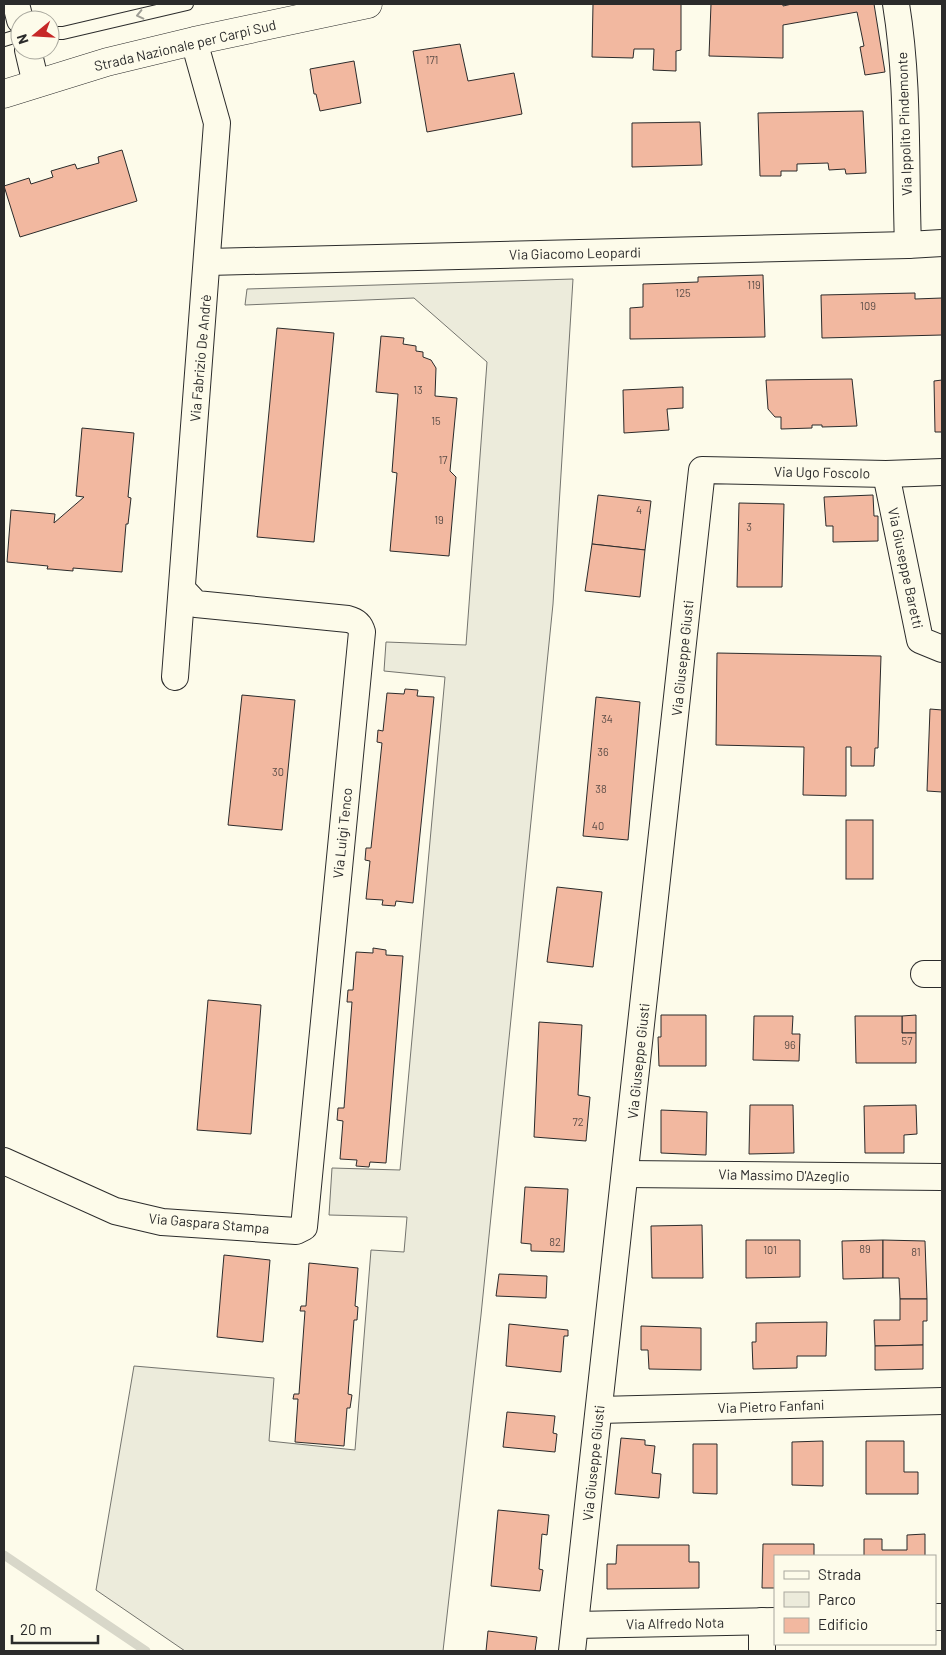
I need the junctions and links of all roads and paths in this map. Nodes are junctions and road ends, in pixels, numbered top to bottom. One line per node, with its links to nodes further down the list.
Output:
1 (187, 4): 4 (lane, one-way to 4)
2 (368, 4): 5 (street, Strada Nazionale per Carpi Sud)
3 (896, 4): 10 (street, Via Ippolito Pindemonte)
4 (60, 32)
5 (194, 41): 7 (street, Strada Nazionale per Carpi Sud); 11 (street, Via Fabrizio De Andrè)
6 (30, 60): 7 (street)
7 (36, 84): 8 (street, Strada Nazionale per Carpi Sud)
8 (4, 94)
9 (942, 243): 10 (street, Via Giacomo Leopardi)
10 (908, 245): 11 (street, Via Giacomo Leopardi)
11 (208, 262): 15 (street, Via Fabrizio De Andrè)
12 (702, 470): 14 (street, Via Ugo Foscolo); 19 (street, Via Giuseppe Giusti)
13 (942, 472): 14 (street, Via Ugo Foscolo)
14 (886, 474): 16 (street, Via Giuseppe Baretti)
15 (182, 589): 17 (street, Via Fabrizio De Andrè); 21 (street, Via Luigi Tenco)
16 (942, 649)
17 (175, 677)
18 (4, 1161): 21 (street, Via Gaspara Stampa)
19 (625, 1174): 20 (street, Via Massimo D'Azeglio); 23 (street, Via Giuseppe Giusti)
20 (942, 1177)
21 (304, 1227)
22 (942, 1401): 23 (street, Via Pietro Fanfani)
23 (599, 1410): 25 (street, Via Giuseppe Giusti)
24 (768, 1621): 25 (street, Via Alfredo Nota); 27 (street)
25 (575, 1625): 26 (street, Via Giuseppe Giusti)
26 (572, 1651)
27 (762, 1651)

